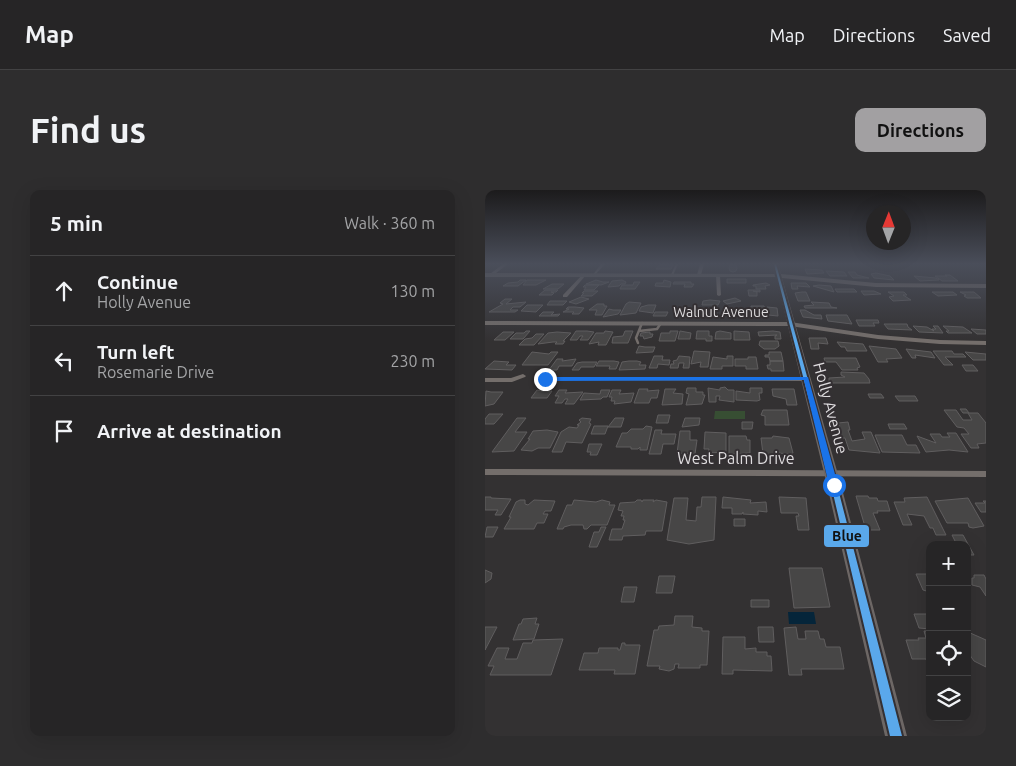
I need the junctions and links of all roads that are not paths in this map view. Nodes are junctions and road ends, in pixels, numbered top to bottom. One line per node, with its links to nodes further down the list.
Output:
1 (571, 289): 5 (street)
2 (719, 289): 4 (street)
3 (781, 289): 9 (street, Holly Avenue)
4 (719, 295)
5 (565, 296)
6 (485, 323): 7 (street, Walnut Avenue)
7 (642, 323): 8 (street, Walnut Avenue); 10 (lane)
8 (661, 323): 9 (street, Walnut Avenue); 10 (lane)
9 (790, 324): 12 (street, Walnut Avenue); 15 (street, Holly Avenue)
10 (639, 331): 11 (lane)
11 (637, 343)
12 (986, 343)
13 (523, 376): 16 (street)
14 (545, 379): 15 (street)
15 (806, 379): 18 (street, Holly Avenue)
16 (485, 380)
17 (485, 472): 18 (street, West Palm Drive)
18 (831, 474): 19 (street, West Palm Drive); 20 (street, Holly Avenue)
19 (986, 474)
20 (896, 736)

